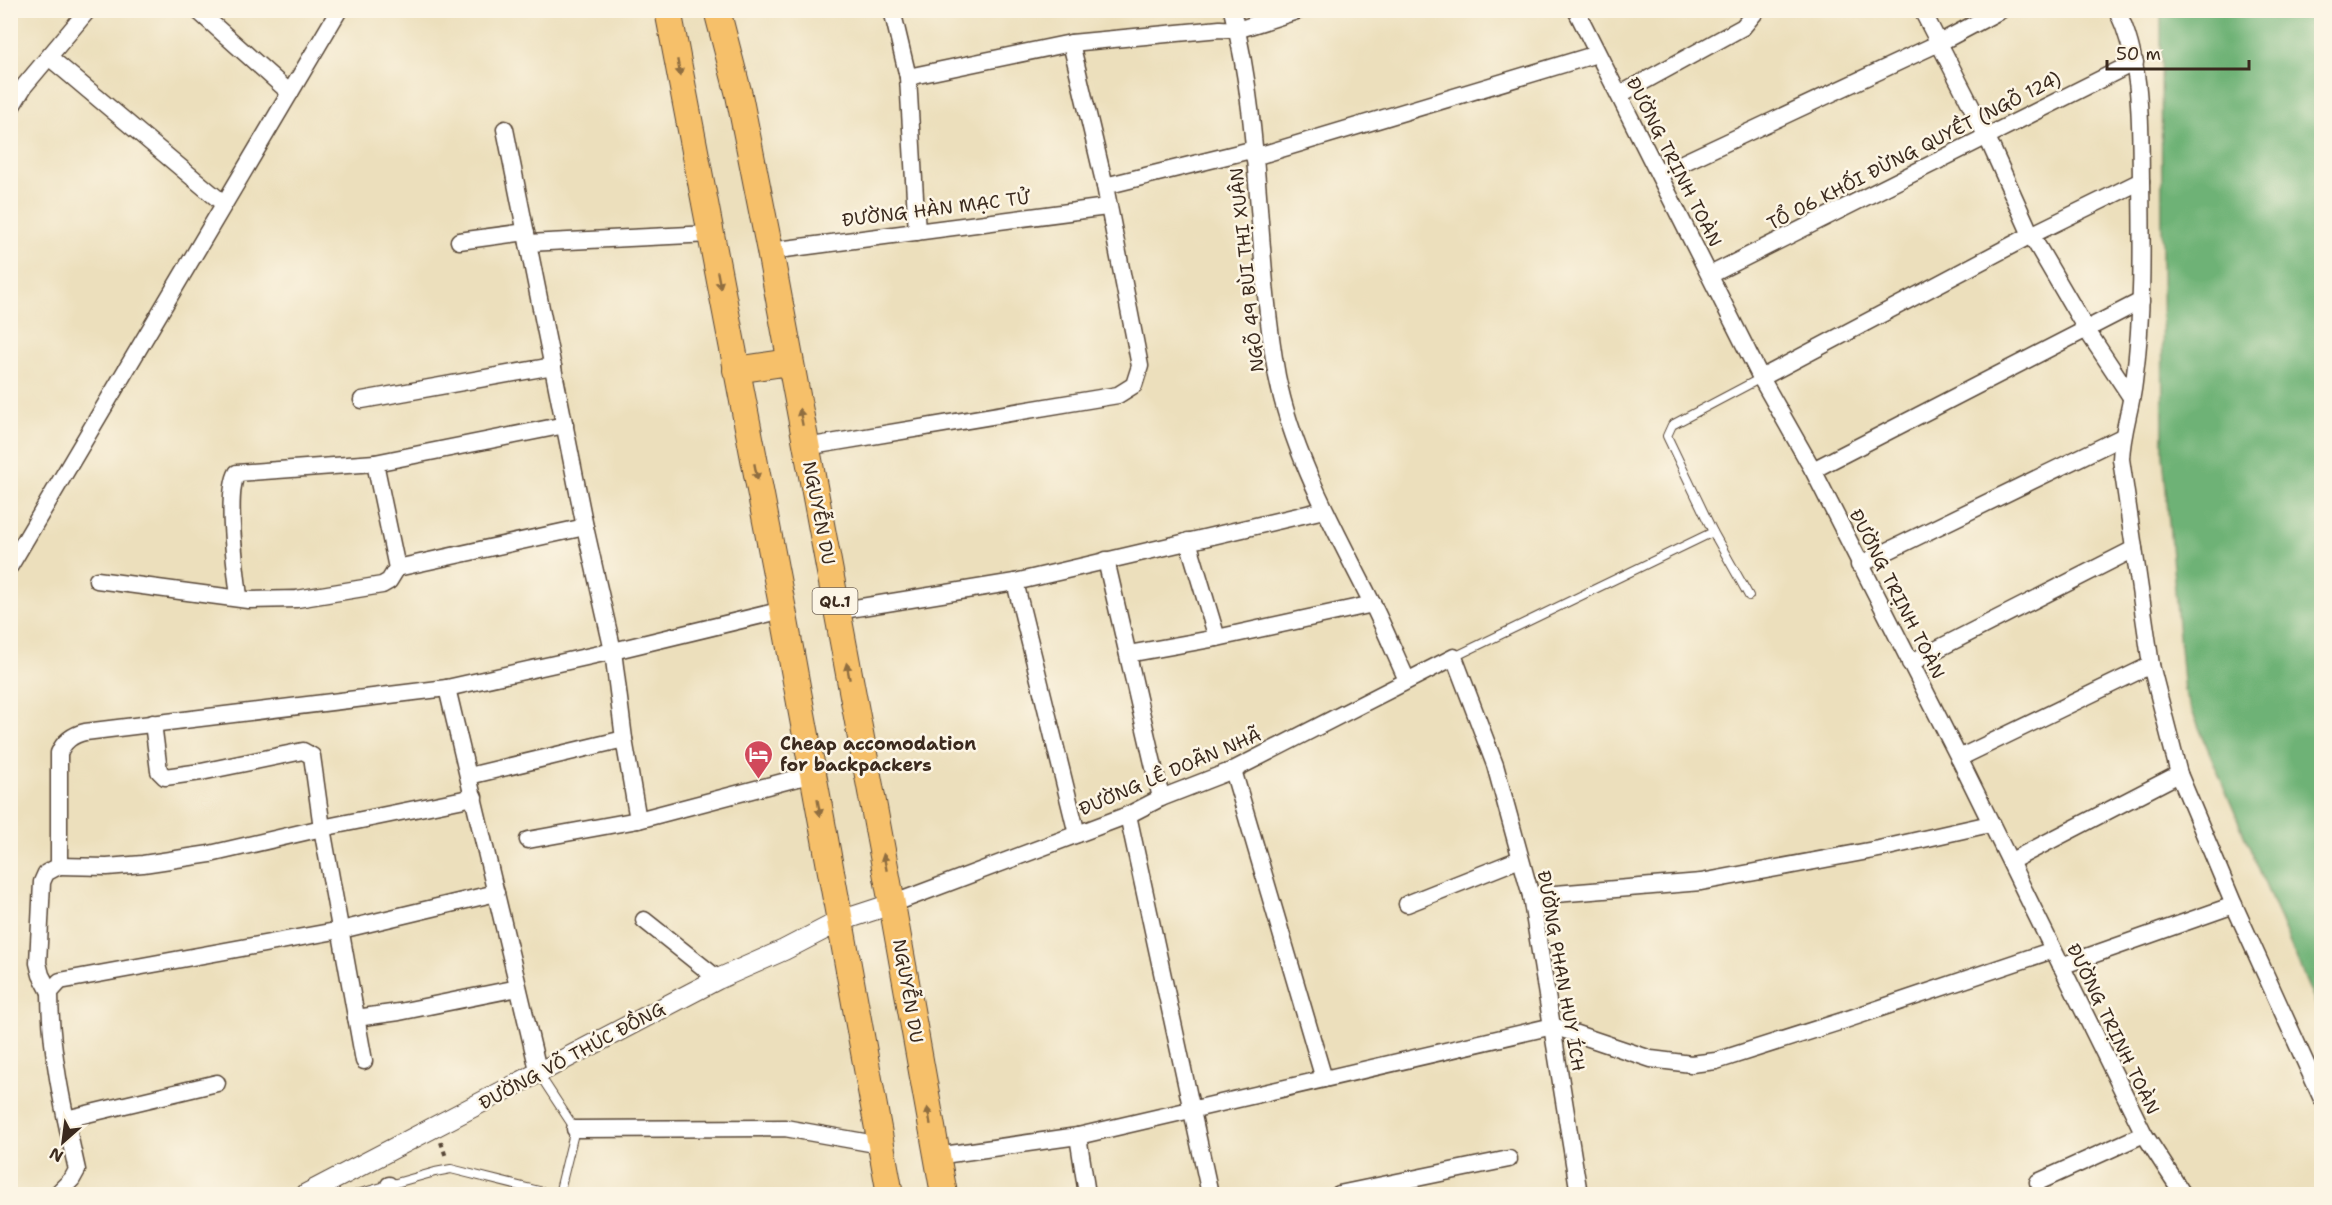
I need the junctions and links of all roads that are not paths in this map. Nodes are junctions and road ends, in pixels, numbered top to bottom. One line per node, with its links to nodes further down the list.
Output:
1 (197, 10): 21 (street)
2 (339, 10): 21 (street)
3 (668, 10): 33 (main road, one-way to 33)
4 (717, 10): 37 (main road, NGUYỄN DU / QL.1)
5 (892, 10): 20 (street)
6 (1232, 10): 14 (street, NGÕ 49 BÙI THỊ XUÂN)
7 (1300, 10): 14 (street)
8 (1576, 10): 17 (street, ĐƯỜNG TRỊNH TOÀN)
9 (1757, 10): 22 (street)
10 (1922, 10): 16 (street)
11 (2001, 10): 16 (street)
12 (2117, 10): 19 (street)
13 (87, 11): 18 (street)
14 (1237, 30): 15 (street); 26 (street, NGÕ 49 BÙI THỊ XUÂN)
15 (1071, 43): 20 (street); 29 (street)
16 (1939, 43): 25 (street); 27 (street)
17 (1597, 54): 22 (street, ĐƯỜNG TRỊNH TOÀN); 26 (street)
18 (49, 57): 23 (street); 30 (street)
19 (2134, 62): 25 (street, TỔ 06 KHỐI ĐỪNG QUYỀT (NGÕ 124)); 28 (street)
20 (908, 77): 32 (street)
21 (290, 93): 30 (street)
22 (1619, 95): 27 (street, ĐƯỜNG TRỊNH TOÀN)
23 (10, 109)
24 (505, 129): 35 (street)
25 (1987, 137): 34 (street); 38 (street, TỔ 06 KHỐI ĐỪNG QUYỀT (NGÕ 124))
26 (1254, 153): 29 (street); 52 (street, NGÕ 49 BÙI THỊ XUÂN)
27 (1659, 174): 38 (street, ĐƯỜNG TRỊNH TOÀN)
28 (2141, 181): 34 (street); 39 (street)
29 (1105, 186): 31 (street)
30 (224, 204): 59 (street)
31 (1107, 207): 32 (street, ĐƯỜNG HÀN MẠC TỬ); 49 (street)
32 (917, 232): 37 (street, ĐƯỜNG HÀN MẠC TỬ)
33 (710, 234): 35 (street); 43 (main road, one-way to 43)
34 (2031, 235): 40 (street); 44 (street)
35 (527, 238): 36 (street); 42 (street)
36 (459, 241)
37 (770, 250): 41 (main road, NGUYỄN DU / QL.1)
38 (1710, 275): 44 (street, ĐƯỜNG TRỊNH TOÀN)
39 (2140, 301): 40 (street); 45 (street)
40 (2086, 329): 45 (street); 51 (street)
41 (790, 362): 43 (main road); 49 (main road, NGUYỄN DU / QL.1, one-way to 41)
42 (553, 366): 46 (street); 47 (street)
43 (736, 370): 66 (main road, one-way to 66)
44 (1761, 378): 51 (street, ĐƯỜNG TRỊNH TOÀN); 54 (lane)
45 (2131, 397): 48 (street)
46 (362, 400)
47 (565, 425): 50 (street); 53 (street)
48 (2122, 437): 56 (street); 58 (street)
49 (806, 447): 67 (main road, NGUYỄN DU / QL.1)
50 (375, 464): 60 (street); 63 (street)
51 (1813, 470): 58 (street, ĐƯỜNG TRỊNH TOÀN)
52 (1324, 510): 55 (street); 65 (street, NGÕ 49 BÙI THỊ XUÂN)
53 (585, 527): 60 (street); 69 (street)
54 (1713, 532): 64 (lane); 71 (lane)
55 (1188, 541): 57 (street); 68 (street)
56 (2134, 549): 72 (street); 73 (street)
57 (1106, 560): 62 (street); 70 (street)
58 (1859, 565): 72 (street, ĐƯỜNG TRỊNH TOÀN)
59 (10, 566)
60 (397, 568): 63 (street)
61 (97, 579): 63 (street)
62 (1015, 582): 67 (street); 89 (street)
63 (239, 597)
64 (1749, 597)
65 (1373, 604): 68 (street); 74 (street, NGÕ 49 BÙI THỊ XUÂN)
66 (783, 610): 69 (street); 80 (main road)
67 (837, 611): 96 (main road, NGUYỄN DU / QL.1, one-way to 67)
68 (1217, 638): 70 (street)
69 (613, 651): 75 (street); 77 (street)
70 (1128, 654): 84 (street)
71 (1454, 657): 74 (street, ĐƯỜNG LÊ DOÃN NHÃ); 91 (street, ĐƯỜNG PHAN HUY ÍCH)
72 (1910, 663): 78 (street, ĐƯỜNG TRỊNH TOÀN)
73 (2151, 665): 78 (street); 81 (street)
74 (1407, 680): 79 (street, ĐƯỜNG LÊ DOÃN NHÃ)
75 (447, 688): 76 (street); 82 (street)
76 (153, 723): 88 (street); 93 (street)
77 (624, 739): 82 (street); 86 (street)
78 (1959, 758): 87 (street, ĐƯỜNG TRỊNH TOÀN)
79 (1233, 770): 84 (street, ĐƯỜNG LÊ DOÃN NHÃ); 111 (street)
80 (813, 774): 86 (street); 100 (main road, one-way to 100)
81 (2179, 774): 92 (street); 98 (street)
82 (469, 776): 83 (street)
83 (474, 797): 88 (street); 94 (street)
84 (1161, 798): 85 (street, ĐƯỜNG LÊ DOÃN NHÃ)
85 (1128, 814): 89 (street, ĐƯỜNG LÊ DOÃN NHÃ); 114 (street)
86 (638, 820): 90 (street)
87 (1990, 824): 92 (street, ĐƯỜNG TRỊNH TOÀN); 95 (street)
88 (322, 828): 93 (street); 101 (street)
89 (1077, 834): 96 (street, ĐƯỜNG LÊ DOÃN NHÃ)
90 (528, 840)
91 (1520, 859): 95 (street, ĐƯỜNG PHAN HUY ÍCH); 97 (street)
92 (2011, 861): 102 (street, ĐƯỜNG TRỊNH TOÀN)
93 (60, 866): 106 (street)
94 (496, 893): 101 (street); 105 (street)
95 (1531, 896): 108 (street, ĐƯỜNG PHAN HUY ÍCH)
96 (892, 904): 100 (street, ĐƯỜNG VÕ THÚC ĐỒNG); 120 (main road, NGUYỄN DU / QL.1, one-way to 96)
97 (1407, 904)
98 (2234, 905): 103 (street); 113 (street)
99 (644, 920): 104 (street)
100 (840, 921): 104 (street, ĐƯỜNG VÕ THÚC ĐỒNG); 119 (main road)
101 (341, 930): 106 (street); 107 (street)
102 (2053, 950): 103 (street, ĐƯỜNG TRỊNH TOÀN); 108 (street)
103 (2061, 966): 117 (street, ĐƯỜNG TRỊNH TOÀN)
104 (718, 979): 110 (street, ĐƯỜNG VÕ THÚC ĐỒNG)
105 (519, 988): 107 (street); 110 (street)
106 (50, 992): 115 (street)
107 (356, 1018): 109 (street)
108 (1553, 1026): 111 (street); 136 (street, ĐƯỜNG PHAN HUY ÍCH)
109 (364, 1061)
110 (539, 1074): 116 (lane); 126 (street, ĐƯỜNG VÕ THÚC ĐỒNG)
111 (1324, 1079): 114 (street)
112 (217, 1083): 115 (street)
113 (2322, 1099)
114 (1193, 1110): 118 (street); 134 (street)
115 (66, 1119): 125 (street)
116 (575, 1129): 119 (street); 130 (lane)
117 (2144, 1134): 122 (street); 137 (street, ĐƯỜNG TRỊNH TOÀN)
118 (1078, 1136): 120 (street); 133 (street)
119 (880, 1144): 131 (main road)
120 (936, 1156): 132 (main road, NGUYỄN DU / QL.1)
121 (1509, 1159): 135 (street)
122 (2038, 1182)
123 (507, 1184): 124 (lane); 128 (lane); 129 (lane)
124 (390, 1190): 127 (lane)
125 (57, 1194)
126 (306, 1194)
127 (357, 1194)
128 (503, 1194)
129 (551, 1194)
130 (559, 1194)
131 (890, 1194)
132 (944, 1194)
133 (1087, 1194)
134 (1210, 1194)
135 (1339, 1194)
136 (1579, 1194)
137 (2183, 1194)

